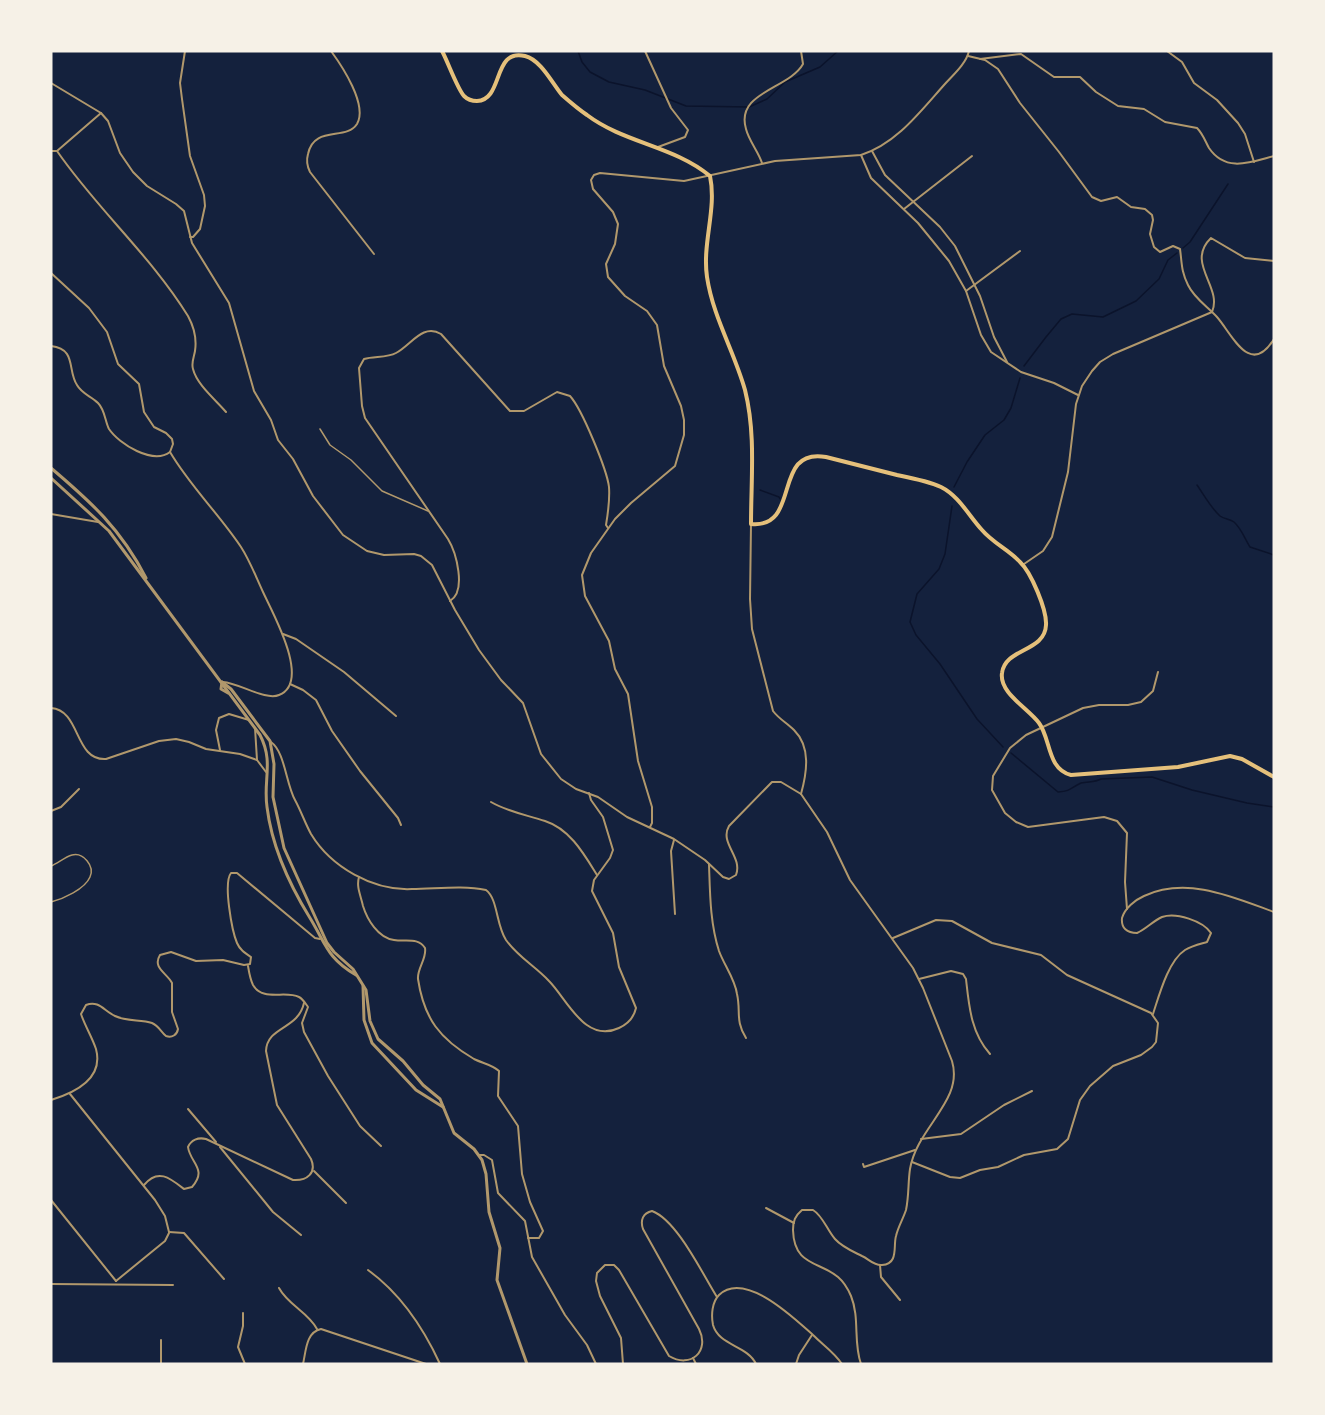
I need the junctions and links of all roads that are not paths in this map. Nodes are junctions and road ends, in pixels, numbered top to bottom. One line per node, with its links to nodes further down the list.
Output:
1 (185, 51): 24 (street)
2 (331, 51): 26 (street)
3 (442, 51): 12 (main road)
4 (645, 51): 12 (street)
5 (801, 51): 20 (street)
6 (969, 51): 8 (street)
7 (1167, 51): 19 (street)
8 (968, 56): 9 (street); 15 (street)
9 (980, 58): 19 (street); 31 (street)
10 (51, 83): 11 (street)
11 (101, 113): 14 (street); 24 (street)
12 (658, 147): 21 (main road)
13 (51, 151): 14 (street)
14 (57, 151): 36 (street)
15 (872, 151): 16 (street); 22 (street)
16 (861, 154): 20 (street); 23 (street)
17 (972, 156): 22 (street)
18 (1274, 156): 19 (street)
19 (1254, 162)
20 (762, 163): 21 (street)
21 (710, 176): 44 (main road); 45 (street)
22 (913, 202): 23 (street); 29 (street)
23 (904, 209): 30 (street)
24 (190, 237): 48 (street)
25 (1020, 250): 29 (street)
26 (374, 254)
27 (1274, 261): 31 (street)
28 (51, 273): 38 (street)
29 (975, 284): 30 (street); 34 (street)
30 (966, 291): 34 (street)
31 (1212, 312): 32 (street); 35 (street)
32 (1274, 339)
33 (51, 346): 38 (street)
34 (1007, 362): 35 (street)
35 (1078, 395): 46 (street)
36 (226, 412)
37 (320, 429): 41 (lane)
38 (170, 452): 49 (street)
39 (51, 468): 47 (street)
40 (51, 478): 43 (street)
41 (429, 511): 45 (street); 48 (street)
42 (51, 514): 43 (street)
43 (101, 522): 47 (street)
44 (751, 524): 46 (main road); 65 (street)
45 (608, 528): 69 (street)
46 (1023, 565): 57 (main road)
47 (150, 585): 51 (street)
48 (450, 601): 64 (street)
49 (282, 634): 52 (street); 54 (street)
50 (1158, 672): 57 (street)
51 (222, 682): 52 (street); 55 (street); 58 (street)
52 (290, 684): 68 (street)
53 (51, 708): 59 (street)
54 (396, 716)
55 (249, 720): 56 (street); 59 (street)
56 (255, 728): 60 (street); 61 (street)
57 (1042, 729): 62 (main road); 76 (street)
58 (270, 741): 74 (street); 82 (street)
59 (220, 751): 60 (street)
60 (257, 760): 61 (street)
61 (268, 774): 80 (street)
62 (1274, 777)
63 (79, 789): 67 (street)
64 (589, 793): 69 (street); 73 (street)
65 (801, 794): 71 (street); 79 (street)
66 (491, 802): 73 (street)
67 (51, 811)
68 (401, 825)
69 (650, 826): 70 (street)
70 (674, 839): 71 (street); 78 (street)
71 (708, 863): 87 (street)
72 (51, 866): 75 (lane)
73 (597, 875): 74 (street)
74 (359, 877): 109 (street)
75 (51, 902)
76 (1127, 909): 77 (street); 86 (street)
77 (1274, 912)
78 (675, 914)
79 (892, 938): 83 (street); 86 (street)
80 (321, 939): 81 (street); 82 (street)
81 (248, 965): 85 (street); 90 (street)
82 (358, 976): 84 (street)
83 (919, 979): 88 (street); 94 (street)
84 (362, 983): 93 (street); 93 (street)
85 (304, 1003): 96 (street); 101 (street)
86 (1153, 1014): 99 (street)
87 (746, 1038)
88 (990, 1054)
89 (1032, 1091): 94 (street)
90 (69, 1093): 91 (street); 102 (street)
91 (51, 1100)
92 (188, 1108): 95 (street)
93 (444, 1108): 98 (street)
94 (921, 1139): 97 (street)
95 (218, 1145): 101 (street); 102 (street); 108 (street)
96 (381, 1146)
97 (916, 1150): 99 (street); 100 (street)
98 (479, 1155): 109 (street); 129 (street)
99 (912, 1162): 110 (street)
100 (863, 1164)
101 (313, 1170): 104 (street)
102 (144, 1185): 107 (street)
103 (51, 1200): 113 (street)
104 (346, 1203)
105 (766, 1208): 106 (street)
106 (794, 1223): 110 (street); 136 (street)
107 (169, 1232): 112 (street); 113 (street)
108 (301, 1235)
109 (528, 1238): 130 (street)
110 (880, 1265): 118 (street)
111 (368, 1270): 128 (street)
112 (224, 1279)
113 (116, 1283): 114 (street); 115 (street)
114 (51, 1284)
115 (173, 1285)
116 (279, 1288): 120 (street)
117 (717, 1298): 121 (street); 123 (street); 133 (street)
118 (900, 1300)
119 (243, 1314): 125 (street)
120 (317, 1329): 126 (street); 127 (street)
121 (812, 1335): 134 (street); 135 (street)
122 (161, 1340): 124 (street)
123 (693, 1358): 131 (street); 132 (street)
124 (161, 1364)
125 (245, 1364)
126 (303, 1364)
127 (426, 1364)
128 (440, 1364)
129 (527, 1364)
130 (596, 1364)
131 (623, 1364)
132 (696, 1364)
133 (756, 1364)
134 (796, 1364)
135 (842, 1364)
136 (861, 1364)

